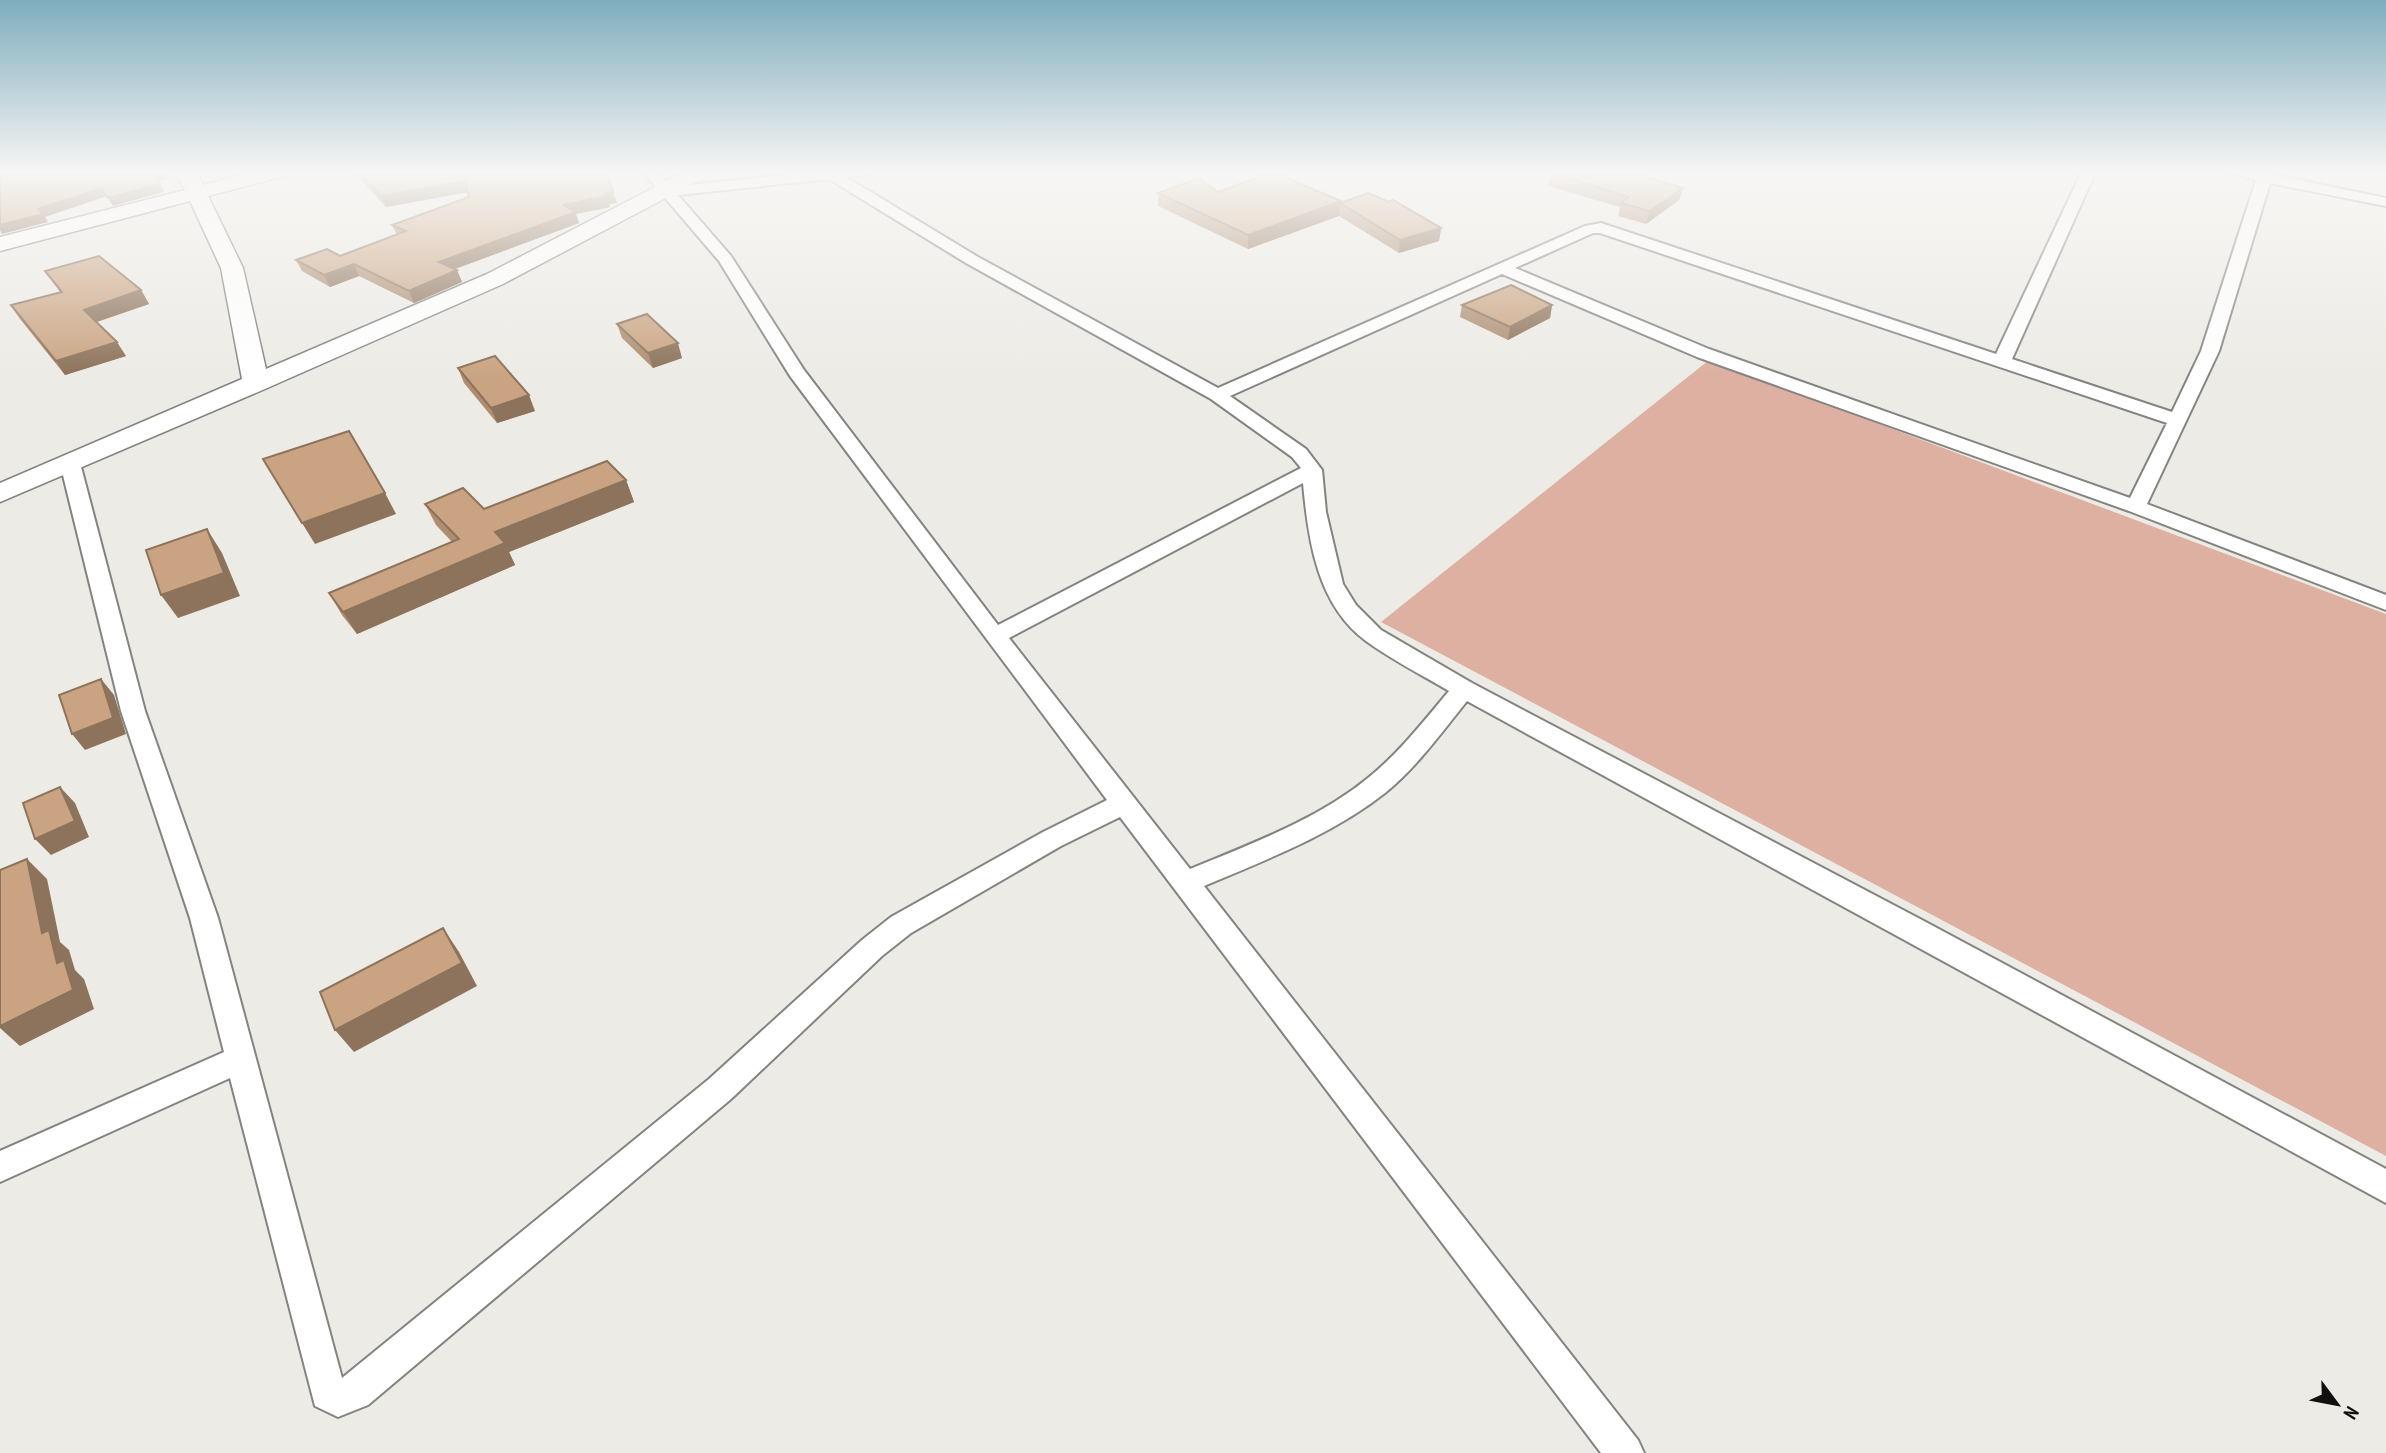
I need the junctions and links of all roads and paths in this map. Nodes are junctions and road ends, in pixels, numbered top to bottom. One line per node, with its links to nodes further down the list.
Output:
1 (218, 239): 11 (street)
2 (574, 239): 11 (street)
3 (707, 239): 19 (street)
4 (937, 239): 12 (street)
5 (1568, 239): 9 (street)
6 (1638, 239): 10 (street)
7 (2059, 239): 10 (street)
8 (2245, 239): 13 (street)
9 (1501, 268): 12 (street); 17 (street)
10 (2002, 361): 13 (street)
11 (256, 384): 14 (street)
12 (1217, 395): 15 (street)
13 (2177, 420): 17 (street)
14 (70, 463): 16 (street); 23 (street)
15 (1312, 470): 19 (street); 20 (street)
16 (0, 493)
17 (2136, 507): 18 (street)
18 (2386, 603)
19 (995, 636): 21 (street)
20 (1464, 689): 22 (street); 25 (street)
21 (1124, 804): 22 (street); 23 (street)
22 (1184, 883): 26 (street)
23 (241, 1059): 24 (street)
24 (0, 1167)
25 (2386, 1187)
26 (1625, 1453)

